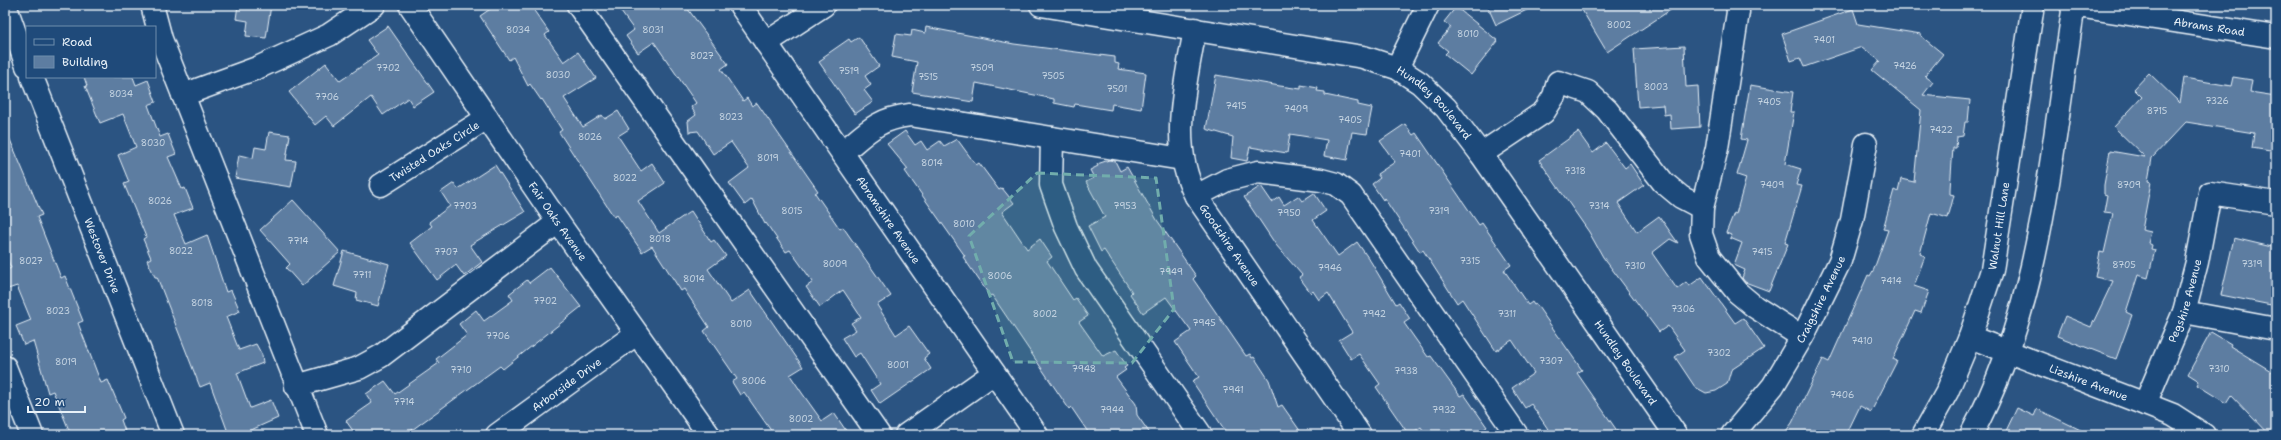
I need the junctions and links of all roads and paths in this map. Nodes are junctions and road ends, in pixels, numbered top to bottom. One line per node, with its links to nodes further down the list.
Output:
1 (5, 5): 16 (street)
2 (152, 5): 19 (street)
3 (374, 5): 19 (street)
4 (410, 5): 20 (street, Fair Oaks Avenue)
5 (578, 5): 46 (street)
6 (740, 5): 15 (street, Abramshire Avenue)
7 (824, 5): 15 (street)
8 (1041, 5): 13 (street, Hundley Boulevard)
9 (1428, 5): 17 (street)
10 (1737, 5): 29 (street)
11 (2033, 5): 34 (street, Walnut Hill Lane)
12 (2073, 5): 14 (street, Abrams Road); 36 (street)
13 (1195, 29): 17 (street, Hundley Boulevard); 25 (street, Goodshire Avenue)
14 (2276, 38)
15 (766, 43): 23 (street, Abramshire Avenue)
16 (26, 63)
17 (1397, 68): 24 (street, Hundley Boulevard)
18 (32, 78): 42 (street, Westover Drive)
19 (183, 95): 39 (street)
20 (487, 118): 26 (street, Twisted Oaks Circle); 30 (street, Fair Oaks Avenue)
21 (1052, 138): 23 (street); 25 (street); 49 (street)
22 (1866, 144): 35 (street, Craigshire Avenue)
23 (843, 152): 38 (street, Abramshire Avenue)
24 (1481, 154): 29 (street); 52 (street, Hundley Boulevard)
25 (1182, 159): 27 (street, Goodshire Avenue)
26 (381, 185)
27 (1196, 196): 50 (street, Goodshire Avenue); 51 (street)
28 (2276, 203): 31 (street, Pegshire Avenue)
29 (1702, 208): 35 (street)
30 (558, 222): 33 (street, Fair Oaks Avenue); 39 (street)
31 (2184, 312): 32 (street); 40 (street, Pegshire Avenue)
32 (2276, 329)
33 (636, 334): 44 (street, Arborside Drive); 45 (street, Fair Oaks Avenue)
34 (1970, 337): 36 (street, Lizshire Avenue); 54 (street, Walnut Hill Lane)
35 (1802, 338): 53 (street, Craigshire Avenue)
36 (2008, 352): 40 (street, Lizshire Avenue); 55 (street)
37 (5, 367): 41 (street)
38 (994, 373): 47 (street); 48 (street, Abramshire Avenue)
39 (296, 386): 43 (street)
40 (2145, 404): 56 (street, Lizshire Avenue)
41 (32, 435)
42 (173, 435)
43 (317, 435)
44 (497, 435)
45 (709, 435)
46 (879, 435)
47 (906, 435)
48 (1037, 435)
49 (1201, 435)
50 (1360, 435)
51 (1517, 435)
52 (1676, 435)
53 (1732, 435)
54 (1923, 435)
55 (1970, 435)
56 (2204, 435)

